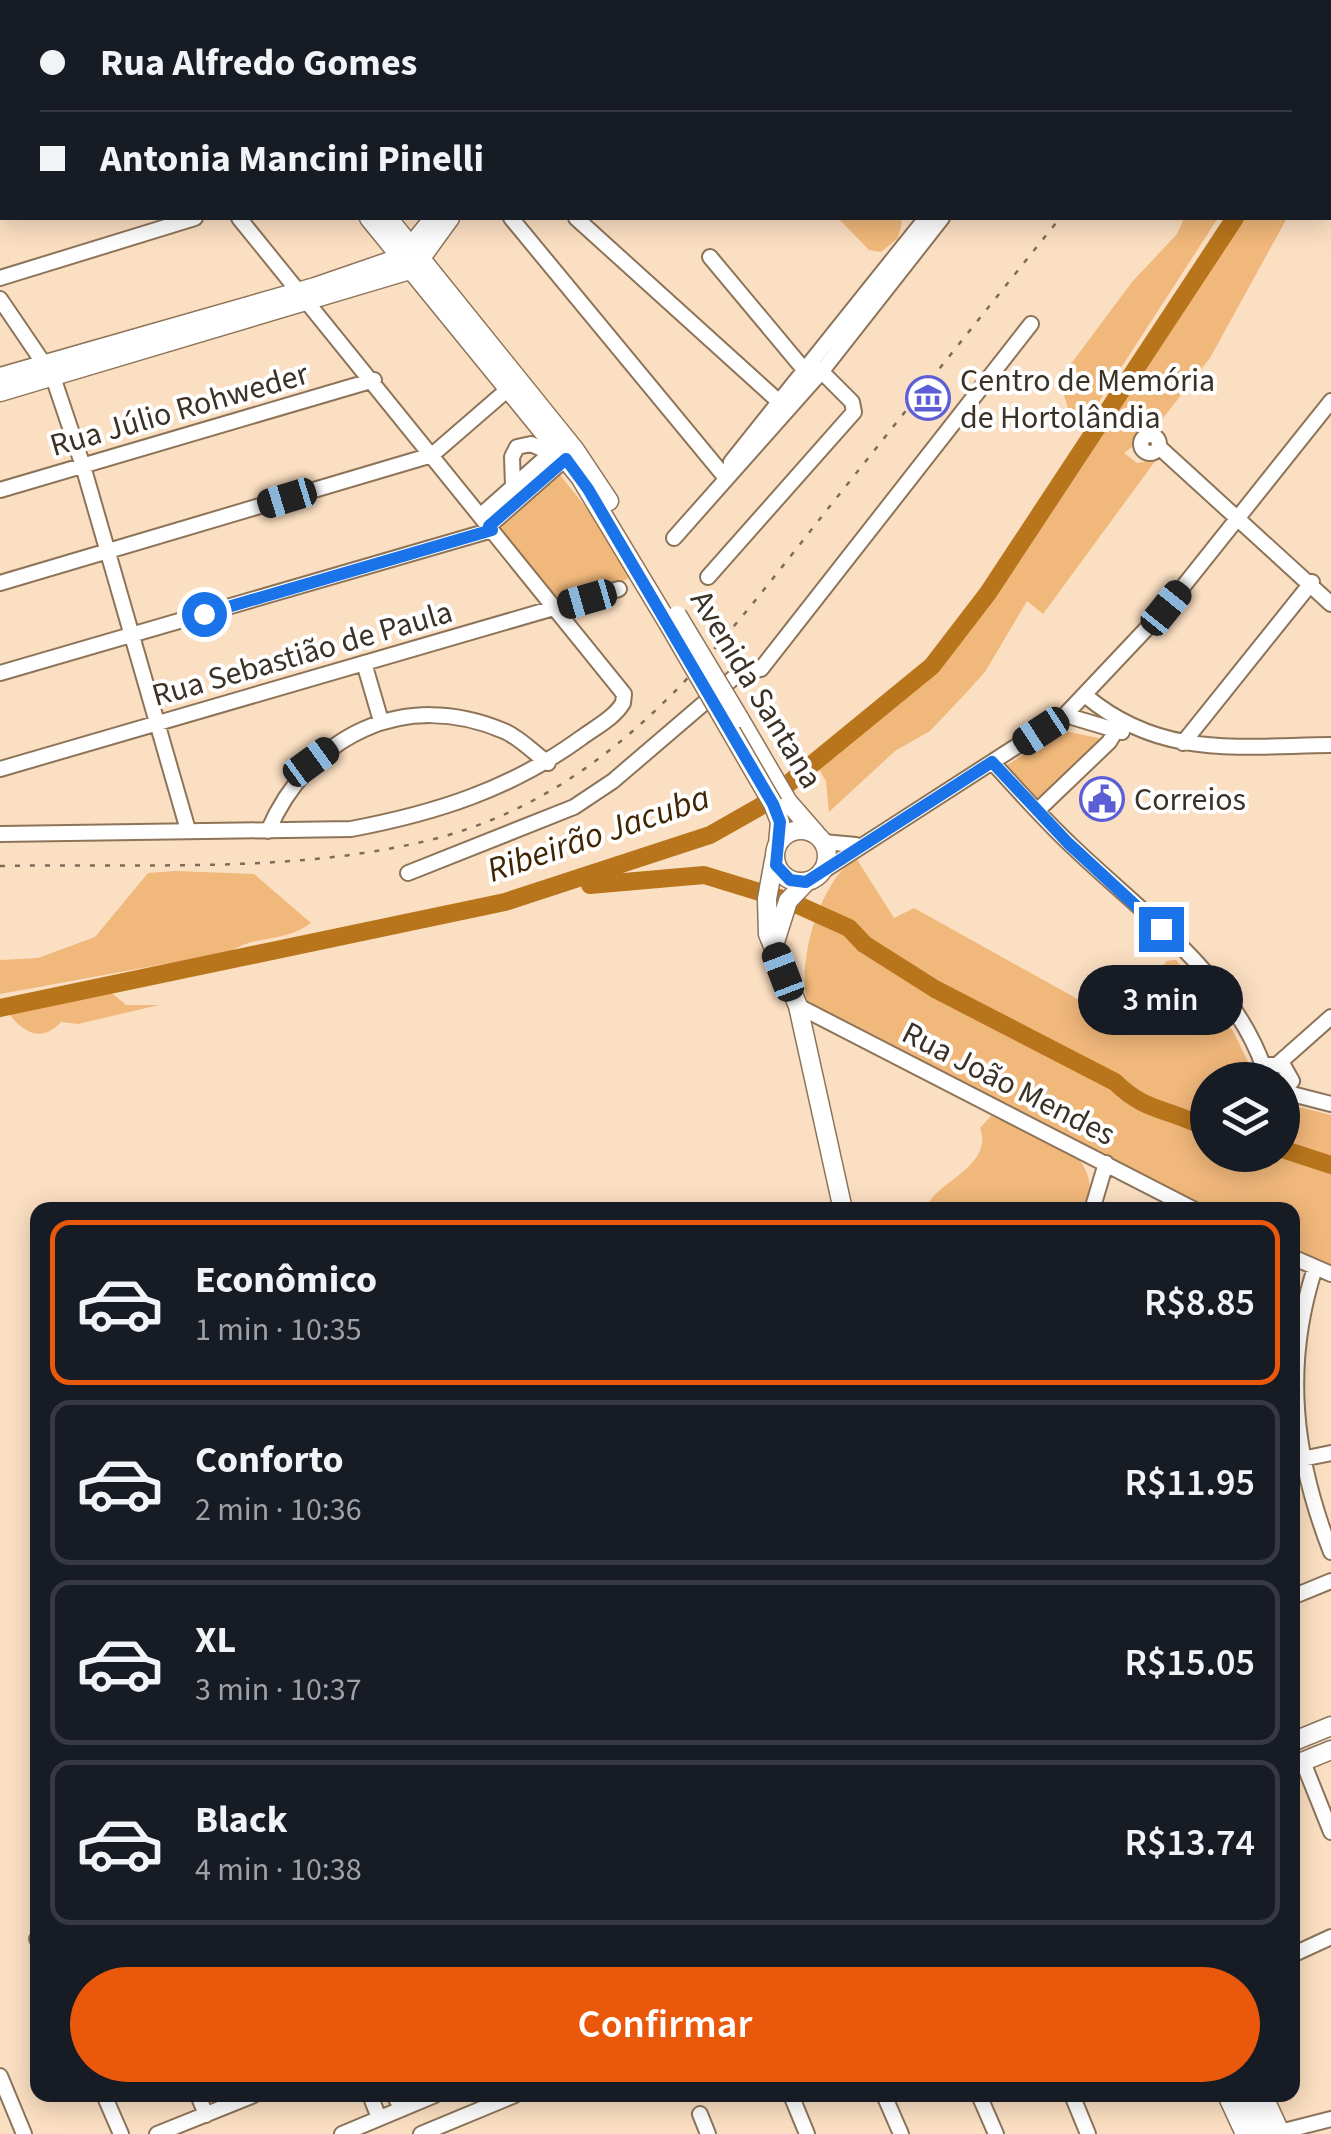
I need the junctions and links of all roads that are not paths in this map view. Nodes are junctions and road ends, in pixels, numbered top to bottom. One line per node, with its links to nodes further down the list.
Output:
1 (188, 220): 13 (street)
2 (241, 220): 14 (street)
3 (371, 220): 12 (main road)
4 (389, 220): 12 (main road)
5 (433, 220): 12 (main road)
6 (448, 220): 12 (main road)
7 (513, 220): 29 (street)
8 (578, 220): 24 (street)
9 (920, 220): 17 (street)
10 (940, 220): 17 (street)
11 (710, 257): 17 (street)
12 (413, 258): 14 (main road); 21 (main road, Avenida Santana)
13 (0, 278)
14 (303, 298): 18 (main road); 20 (street)
15 (0, 299): 18 (street)
16 (1031, 324): 64 (street)
17 (814, 369): 24 (street); 36 (street)
18 (48, 370): 19 (main road); 22 (main road); 28 (street)
19 (0, 376)
20 (374, 380): 27 (street); 28 (street, Rua Júlio Rohweder)
21 (514, 384): 26 (main road, Avenida Santana); 27 (street)
22 (0, 392)
23 (1331, 401): 32 (street)
24 (784, 406): 29 (street)
25 (1158, 447): 32 (street)
26 (563, 450): 30 (street); 30 (street); 33 (street); 55 (main road, Avenida Santana, bridge)
27 (432, 456): 33 (street); 35 (street)
28 (83, 466): 31 (street, Rua Júlio Rohweder); 35 (street)
29 (728, 475): 34 (street)
30 (514, 486): 33 (street)
31 (0, 490)
32 (1240, 516): 37 (street); 45 (street)
33 (487, 524): 41 (street); 42 (street)
34 (674, 538)
35 (106, 552): 38 (street); 42 (street)
36 (708, 577)
37 (1312, 582): 40 (street); 50 (street)
38 (0, 583)
39 (618, 590): 41 (street, Rua Sebastião de Paula)
40 (1331, 604)
41 (555, 608): 43 (street, Rua Sebastião de Paula); 53 (street)
42 (132, 634): 44 (street); 48 (street)
43 (364, 663): 47 (street); 48 (street, Rua Sebastião de Paula)
44 (0, 674)
45 (1086, 696): 46 (street); 49 (street)
46 (1065, 715): 49 (street); 52 (street)
47 (381, 721): 53 (street); 58 (street)
48 (158, 724): 54 (street, Rua Sebastião de Paula); 57 (street)
49 (1118, 728): 50 (street); 56 (street)
50 (1182, 743): 51 (street)
51 (1331, 745)
52 (992, 762): 56 (street); 61 (street)
53 (548, 763): 58 (street)
54 (0, 769)
55 (779, 800): 60 (main road, Avenida Santana); 62 (main road, Avenida Santana)
56 (1038, 810): 70 (street)
57 (188, 830): 58 (street); 59 (street)
58 (268, 832)
59 (0, 834)
60 (820, 838): 61 (street); 62 (main road, Avenida Santana); 63 (main road)
61 (856, 845): 63 (street)
62 (776, 849): 65 (main road); 66 (main road, Avenida Santana)
63 (823, 871): 65 (main road)
64 (408, 872)
65 (806, 882): 66 (main road)
66 (778, 897): 67 (main road, Avenida Santana)
67 (798, 1006): 75 (street, Rua João Mendes); 76 (main road, Avenida Santana)
68 (1331, 1017): 71 (street)
69 (1331, 1029): 72 (street)
70 (1267, 1062)
71 (1281, 1062)
72 (1284, 1062)
73 (1300, 1096): 74 (street)
74 (1331, 1104)
75 (1106, 1164): 77 (street); 78 (street, Rua João Mendes)
76 (841, 1202)
77 (1094, 1202)
78 (1180, 1202)
79 (1300, 1261): 80 (street)
80 (1315, 1268): 81 (street); 82 (street)
81 (1331, 1274)
82 (1300, 1340)
83 (1331, 1453): 84 (street)
84 (1300, 1460)
85 (1300, 1466): 86 (street)
86 (1331, 1552)
87 (1331, 1581): 88 (street)
88 (1300, 1594)
89 (1331, 1726): 90 (main road)
90 (1300, 1739)
91 (1331, 1750): 92 (main road)
92 (1300, 1763)
93 (1300, 1768): 94 (street)
94 (1331, 1832)
95 (1331, 1936): 96 (street)
96 (1300, 1952)
97 (0, 2076): 117 (street)
98 (107, 2102): 118 (street)
99 (201, 2102): 111 (street)
100 (236, 2102): 111 (street)
101 (373, 2102): 113 (street)
102 (398, 2102): 113 (street)
103 (499, 2102): 115 (street)
104 (794, 2102): 122 (street)
105 (887, 2102): 123 (street)
106 (983, 2102): 124 (street)
107 (1075, 2102): 125 (street)
108 (1235, 2102): 126 (main road)
109 (1239, 2102): 116 (main road)
110 (1265, 2102): 116 (main road)
111 (206, 2114): 119 (street)
112 (700, 2114): 121 (street)
113 (379, 2118): 120 (street)
114 (1331, 2119): 116 (street)
115 (431, 2132)
116 (1275, 2133)
117 (24, 2134)
118 (120, 2134)
119 (157, 2134)
120 (342, 2134)
121 (708, 2134)
122 (807, 2134)
123 (900, 2134)
124 (996, 2134)
125 (1088, 2134)
126 (1245, 2134)

